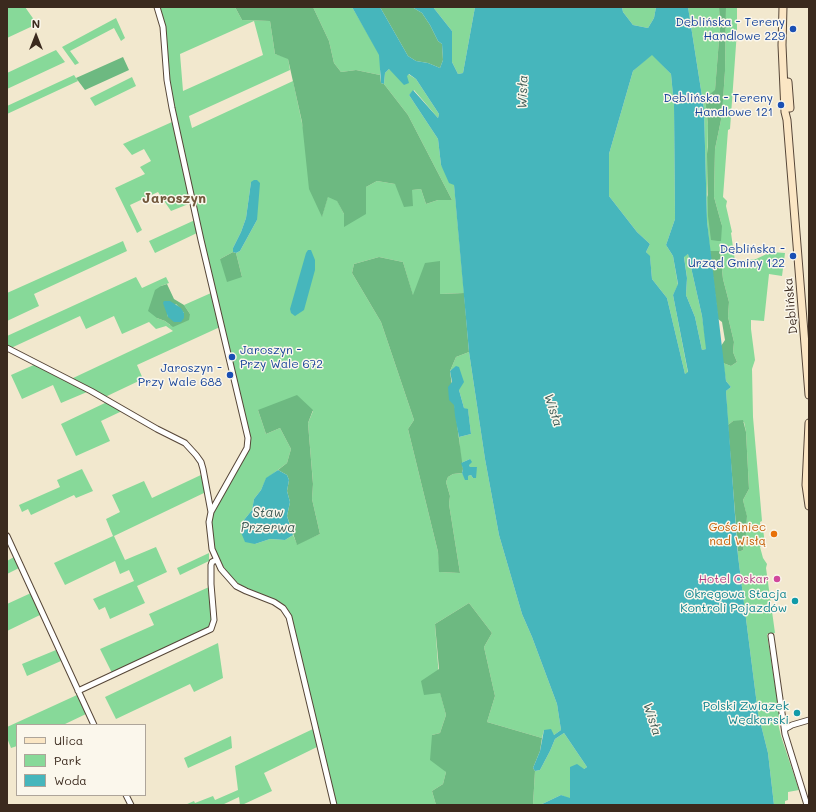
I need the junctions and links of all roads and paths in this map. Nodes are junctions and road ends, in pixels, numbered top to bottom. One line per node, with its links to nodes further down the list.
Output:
1 (157, 7): 9 (street)
2 (783, 7): 4 (main road, Dęblińska)
3 (787, 7): 4 (main road, Dęblińska)
4 (787, 120): 6 (main road, Dęblińska)
5 (7, 348): 9 (street)
6 (809, 395)
7 (809, 423): 8 (main road)
8 (809, 506)
9 (211, 512): 11 (street)
10 (7, 536): 13 (street)
11 (216, 560): 13 (street); 19 (street)
12 (771, 636): 16 (street)
13 (78, 691): 15 (street)
14 (809, 720): 16 (street)
15 (94, 724)
16 (785, 729): 20 (street)
17 (126, 796): 18 (street)
18 (131, 805)
19 (334, 805)
20 (807, 805)

